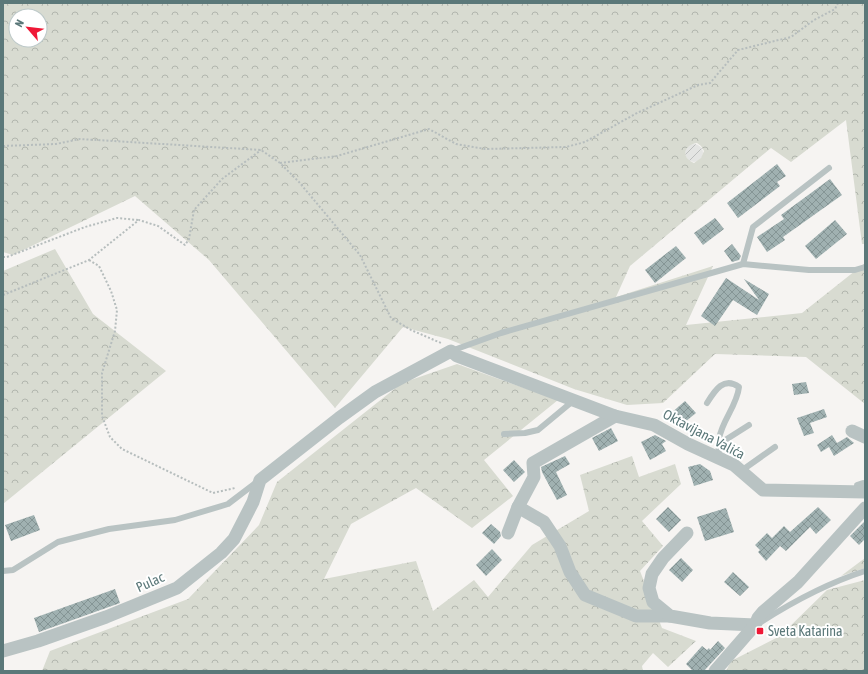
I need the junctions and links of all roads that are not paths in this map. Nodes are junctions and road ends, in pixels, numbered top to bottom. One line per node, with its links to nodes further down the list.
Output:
1 (829, 168): 2 (lane)
2 (743, 264): 3 (lane); 4 (lane)
3 (865, 267)
4 (451, 352): 5 (street, Oktavijana Valića); 16 (street)
5 (573, 400): 7 (street, Oktavijana Valića); 10 (lane)
6 (707, 403): 12 (lane)
7 (615, 416): 14 (street, Oktavijana Valića); 18 (street)
8 (749, 425): 12 (lane)
9 (852, 431): 11 (street)
10 (504, 434)
11 (865, 437)
12 (719, 444): 14 (lane)
13 (775, 447): 15 (lane)
14 (719, 458): 15 (street, Oktavijana Valića)
15 (741, 471): 17 (street, Oktavijana Valića)
16 (260, 480): 22 (lane); 26 (street, Pulac)
17 (862, 489)
18 (518, 507): 20 (street); 24 (street)
19 (865, 508): 25 (street)
20 (508, 533)
21 (687, 533): 24 (street)
22 (3, 571)
23 (865, 571): 25 (lane)
24 (670, 616): 25 (street)
25 (755, 625): 27 (street)
26 (3, 651)
27 (715, 671)

